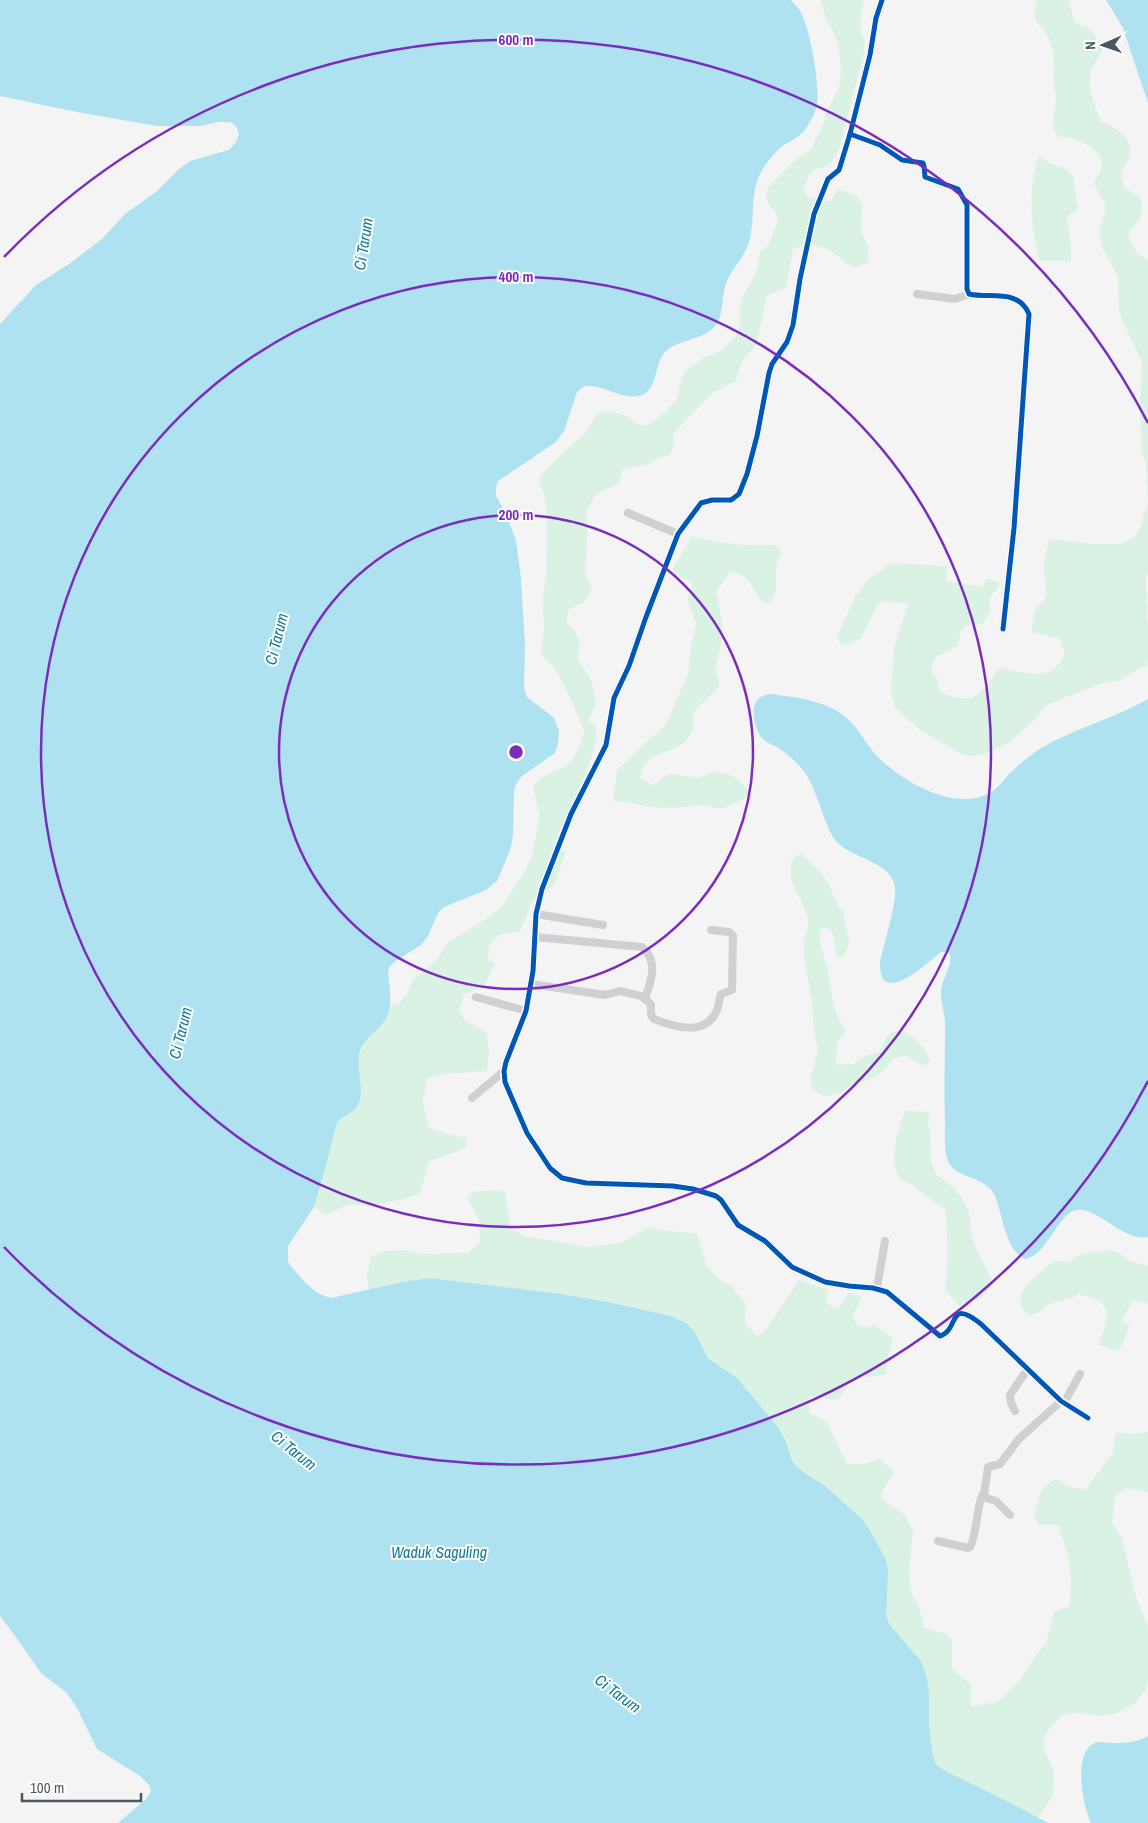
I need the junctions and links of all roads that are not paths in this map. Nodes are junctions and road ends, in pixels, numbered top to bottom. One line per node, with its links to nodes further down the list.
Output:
1 (882, 0): 2 (street)
2 (850, 134): 4 (street); 6 (street)
3 (917, 294): 4 (street)
4 (968, 294): 7 (street)
5 (628, 513): 6 (street)
6 (678, 534): 8 (street)
7 (1003, 629)
8 (536, 914): 9 (street); 11 (street)
9 (602, 925)
10 (711, 930): 14 (street)
11 (535, 937): 12 (street); 14 (street)
12 (531, 984): 14 (street); 15 (street)
13 (476, 997): 15 (street)
14 (645, 999)
15 (526, 1011): 16 (street)
16 (504, 1071): 17 (street); 19 (street)
17 (472, 1098)
18 (885, 1241): 19 (street)
19 (877, 1288): 20 (street)
20 (1027, 1370): 22 (street); 23 (street)
21 (1080, 1374): 22 (street)
22 (1062, 1402): 24 (street); 25 (street)
23 (1015, 1411)
24 (1088, 1418)
25 (984, 1494): 26 (street); 27 (street)
26 (1010, 1515)
27 (938, 1541)

